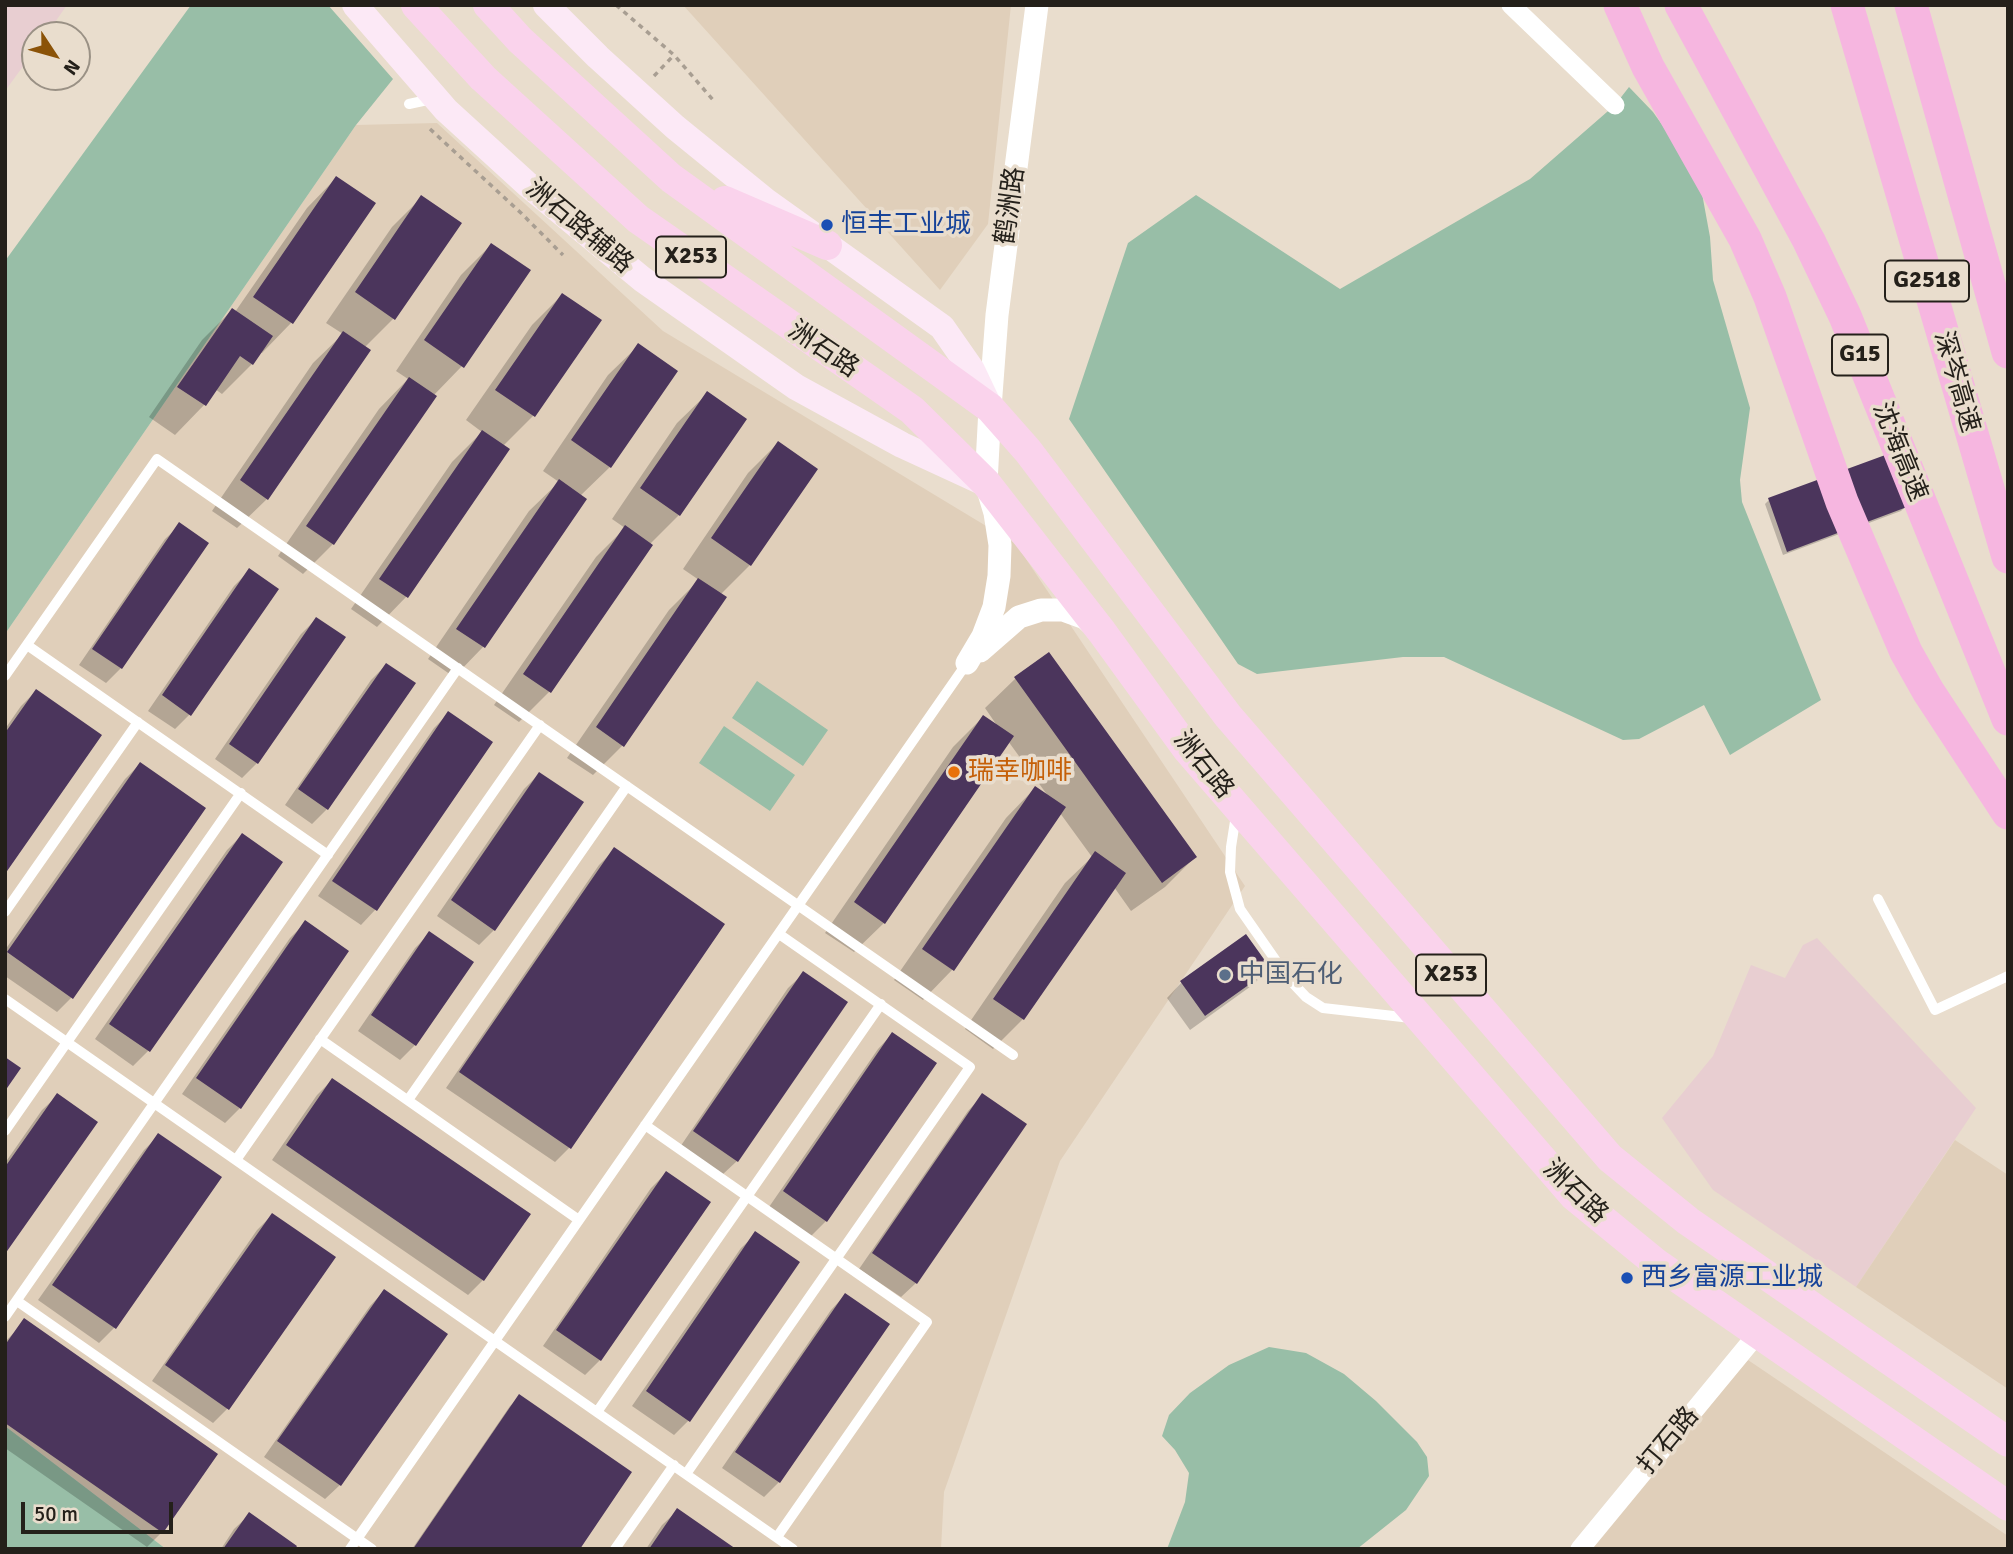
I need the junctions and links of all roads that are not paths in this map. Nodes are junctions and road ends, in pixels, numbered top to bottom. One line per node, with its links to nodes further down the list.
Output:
1 (355, 5): 12 (main road, 洲石路辅路)
2 (416, 5): 20 (main road, 洲石路 / X253)
3 (488, 5): 15 (main road, 洲石路 / X253)
4 (546, 5): 16 (main road)
5 (1037, 5): 19 (street, 鹤洲路)
6 (1511, 5): 14 (street)
7 (1620, 5): 33 (highway)
8 (1681, 5): 27 (highway, 沈海高速 / G15)
9 (1847, 5): 21 (highway, 深岑高速 / G2518)
10 (1911, 5): 18 (highway)
11 (1921, 5): 17 (highway)
12 (436, 99): 13 (lane); 20 (main road, 洲石路辅路)
13 (410, 104)
14 (1615, 105)
15 (671, 178): 16 (main road); 19 (main road, 洲石路 / X253)
16 (827, 245): 19 (main road)
17 (2008, 315)
18 (2008, 352)
19 (990, 408): 20 (street, 鹤洲路); 59 (main road, 洲石路 / X253)
20 (986, 484): 22 (main road, 洲石路 / X253); 24 (street, 鹤洲路)
21 (2008, 557)
22 (1102, 632): 24 (street); 32 (main road, 洲石路 / X253)
23 (27, 645): 25 (lane); 26 (lane); 28 (lane)
24 (967, 663): 36 (lane)
25 (458, 668): 29 (lane); 34 (lane)
26 (5, 677)
27 (2008, 719)
28 (138, 722): 31 (lane); 37 (lane)
29 (540, 725): 30 (lane); 43 (lane)
30 (627, 786): 36 (lane); 46 (lane)
31 (241, 793): 34 (lane); 44 (lane)
32 (1238, 808): 42 (main road, 洲石路 / X253); 42 (lane)
33 (2008, 813)
34 (328, 855): 47 (lane)
35 (1878, 899): 39 (lane)
36 (799, 906): 38 (lane); 45 (lane)
37 (5, 912)
38 (779, 933): 41 (lane); 48 (lane)
39 (2008, 976)
40 (5, 999): 44 (lane)
41 (881, 1004): 51 (lane); 53 (lane)
42 (1422, 1022): 56 (main road, 洲石路 / X253)
43 (320, 1040): 46 (lane); 50 (lane)
44 (67, 1042): 47 (lane); 49 (lane)
45 (1013, 1055)
46 (408, 1100): 52 (lane)
47 (155, 1103): 50 (lane); 54 (lane)
48 (645, 1125): 51 (lane); 52 (lane)
49 (5, 1131)
50 (236, 1160): 57 (lane)
51 (747, 1196): 53 (lane); 58 (lane)
52 (579, 1220): 57 (lane)
53 (836, 1258): 61 (lane); 63 (lane)
54 (17, 1301): 55 (lane); 64 (lane)
55 (5, 1317)
56 (1758, 1334): 62 (main road, 洲石路 / X253); 69 (street, 打石路)
57 (495, 1341): 58 (lane); 64 (lane)
58 (597, 1412): 60 (lane)
59 (2008, 1442)
60 (674, 1465): 61 (lane); 67 (lane)
61 (686, 1474): 63 (lane)
62 (2008, 1506)
63 (777, 1537): 68 (lane)
64 (357, 1538): 65 (lane); 66 (lane)
65 (350, 1549)
66 (372, 1549)
67 (615, 1549)
68 (793, 1549)
69 (1580, 1549)

